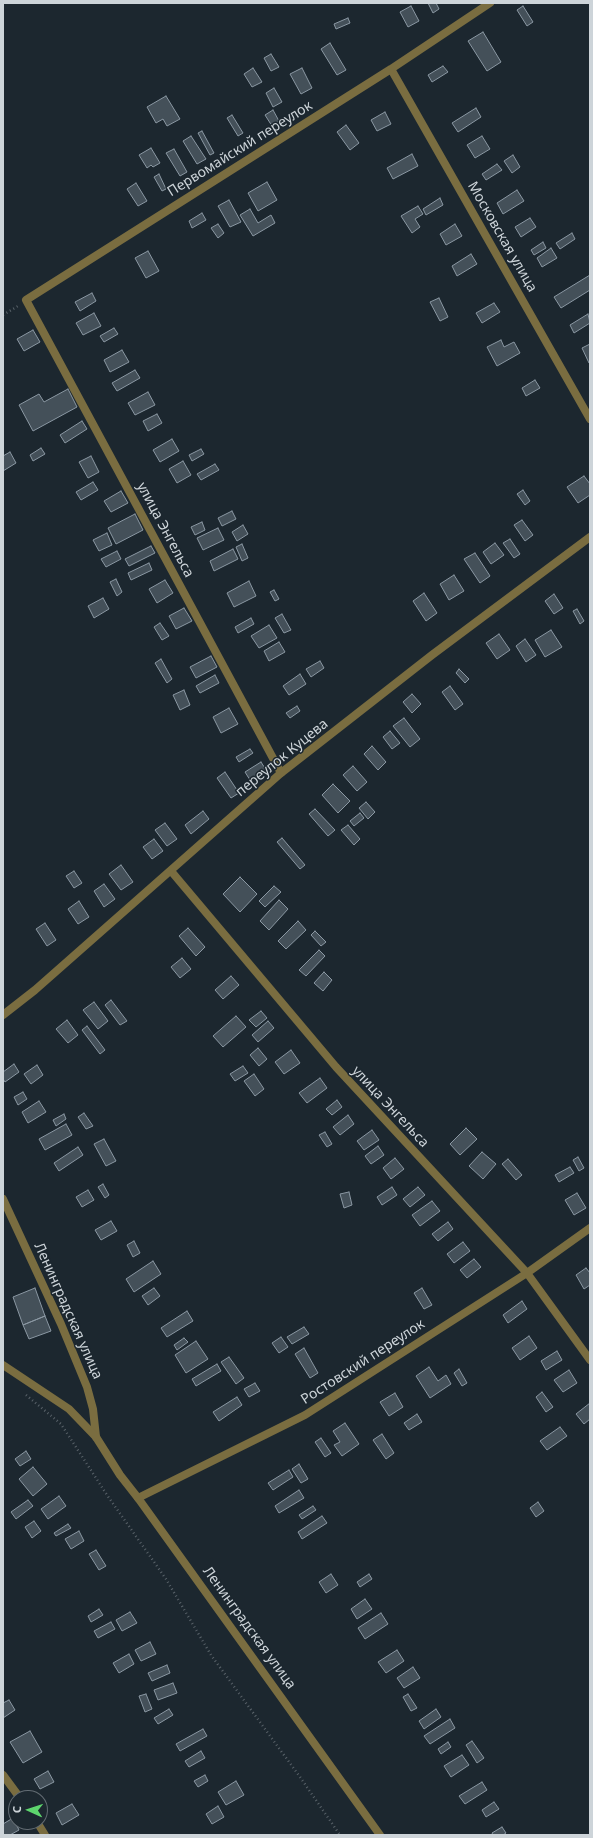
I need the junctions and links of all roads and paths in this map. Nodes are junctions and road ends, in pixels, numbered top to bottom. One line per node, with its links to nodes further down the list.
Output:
1 (490, 3): 2 (street, Первомайский переулок)
2 (391, 69): 3 (street, Первомайский переулок); 5 (street, Московская улица)
3 (26, 300): 4 (path); 7 (street, улица Энгельса)
4 (3, 315)
5 (590, 419)
6 (590, 537): 7 (street, переулок Куцева)
7 (281, 773): 8 (street, переулок Куцева)
8 (171, 871): 9 (street, переулок Куцева); 12 (street, улица Энгельса)
9 (3, 1015)
10 (3, 1199): 16 (street, Ленинградская улица)
11 (590, 1228): 12 (street, Ростовский переулок)
12 (527, 1273): 13 (street, улица Энгельса); 17 (street, Ростовский переулок)
13 (590, 1360)
14 (3, 1365): 16 (street, Ленинградская улица)
15 (24, 1393): 20 (path)
16 (96, 1437): 17 (street, Ленинградская улица)
17 (138, 1498): 21 (street, Ленинградская улица)
18 (3, 1775): 19 (street)
19 (14, 1790)
20 (340, 1835)
21 (380, 1835)

